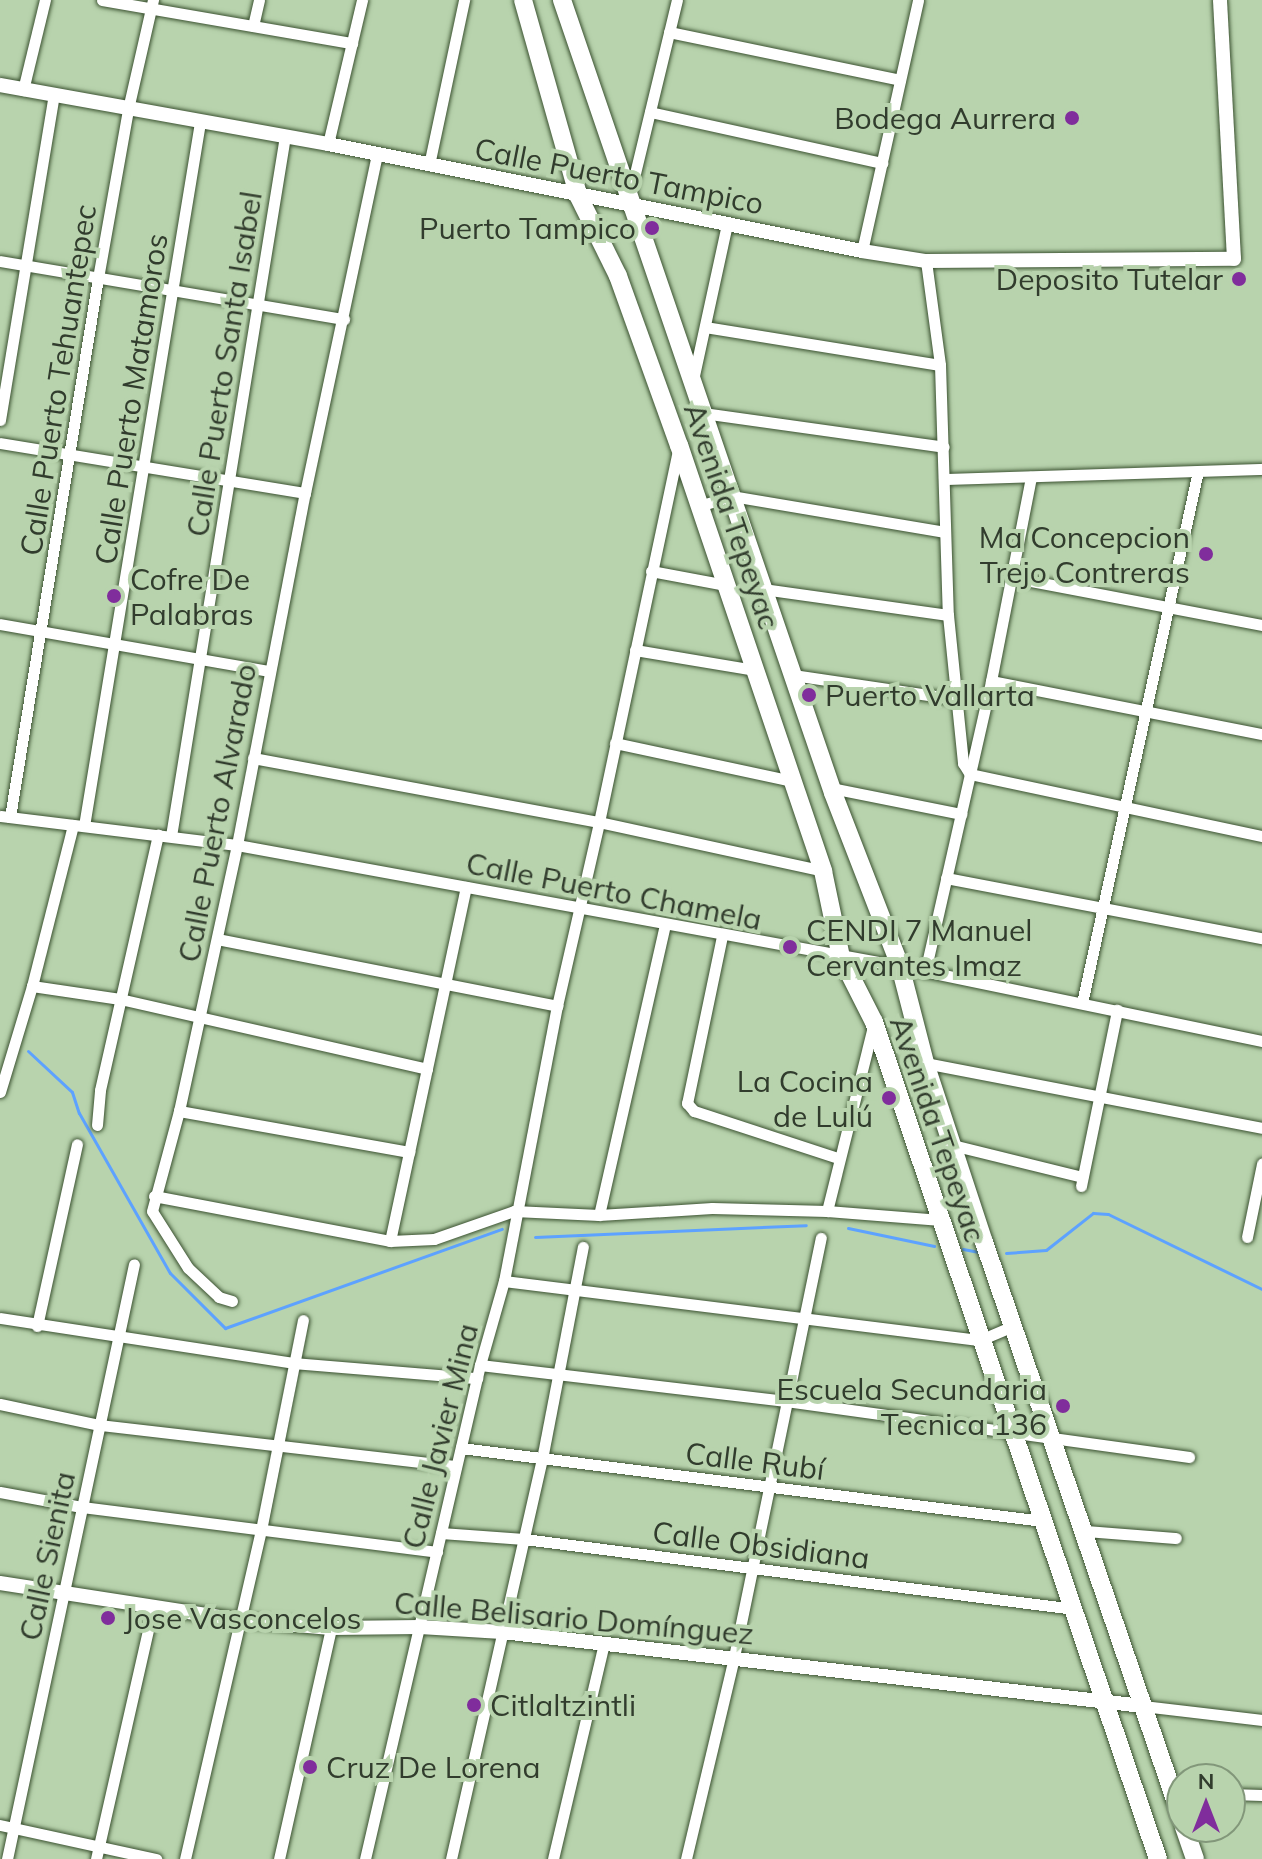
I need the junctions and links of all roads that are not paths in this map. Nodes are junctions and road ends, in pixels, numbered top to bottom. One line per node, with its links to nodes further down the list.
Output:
1 (45, 0): 17 (street)
2 (102, 0): 11 (street)
3 (259, 0): 12 (street)
4 (362, 0): 14 (street)
5 (464, 0): 26 (street)
6 (523, 0): 27 (main road, Avenida Tepeyac)
7 (562, 0): 28 (main road, Avenida Tepeyac)
8 (677, 0): 13 (street)
9 (918, 0): 15 (street)
10 (1220, 0): 32 (street, Calle Puerto Tampico)
11 (152, 4): 12 (street); 19 (street, Calle Puerto Tehuantepec)
12 (253, 26): 14 (street)
13 (669, 32): 15 (street); 20 (street)
14 (352, 43): 23 (street)
15 (900, 80): 25 (street)
16 (0, 85): 17 (street, Calle Puerto Tampico)
17 (23, 90): 18 (street, Calle Puerto Tampico)
18 (54, 95): 19 (street, Calle Puerto Tampico); 33 (street)
19 (128, 109): 21 (street, Calle Puerto Tampico); 34 (street, Calle Puerto Tehuantepec)
20 (650, 112): 25 (street); 28 (street)
21 (200, 122): 22 (street, Calle Puerto Tampico); 35 (street, Calle Puerto Matamoros)
22 (285, 136): 23 (street, Calle Puerto Tampico); 36 (street, Calle Puerto Santa Isabel)
23 (328, 144): 24 (street, Calle Puerto Tampico)
24 (377, 155): 26 (street, Calle Puerto Tampico); 37 (street, Calle Puerto Alvarado)
25 (882, 163): 30 (street)
26 (429, 165): 27 (street, Calle Puerto Tampico)
27 (578, 195): 28 (street, Calle Puerto Tampico); 44 (main road, Avenida Tepeyac)
28 (629, 203): 29 (street, Calle Puerto Tampico); 40 (main road, Avenida Tepeyac)
29 (727, 224): 30 (street, Calle Puerto Tampico); 38 (street)
30 (862, 251): 32 (street, Calle Puerto Tampico)
31 (0, 261): 33 (street)
32 (926, 261): 39 (street)
33 (24, 266): 34 (street); 42 (street)
34 (98, 278): 35 (street); 46 (street, Calle Puerto Tehuantepec)
35 (172, 291): 36 (street); 47 (street, Calle Puerto Matamoros)
36 (257, 306): 37 (street); 52 (street, Calle Puerto Santa Isabel)
37 (344, 319): 53 (street, Calle Puerto Alvarado)
38 (705, 327): 39 (street); 40 (street)
39 (940, 365): 45 (street)
40 (693, 381): 41 (main road, Avenida Tepeyac)
41 (703, 413): 45 (street); 54 (main road, Avenida Tepeyac)
42 (0, 420)
43 (0, 443): 46 (street)
44 (679, 445): 55 (main road, Avenida Tepeyac); 57 (street, Calle Javier Mina)
45 (944, 447): 51 (street)
46 (69, 453): 47 (street); 65 (street, Calle Puerto Tehuantepec)
47 (143, 467): 52 (street); 66 (street, Calle Puerto Matamoros)
48 (1262, 469): 49 (street)
49 (1198, 471): 50 (street); 61 (street)
50 (1031, 477): 51 (street); 58 (street)
51 (944, 479): 56 (street)
52 (229, 481): 53 (street); 68 (street, Calle Puerto Santa Isabel)
53 (305, 493): 70 (street, Calle Puerto Alvarado)
54 (732, 496): 55 (street); 56 (street); 60 (main road, Avenida Tepeyac)
55 (699, 506): 59 (main road, Avenida Tepeyac)
56 (944, 532): 62 (street)
57 (651, 571): 59 (street); 67 (street, Calle Javier Mina)
58 (1010, 577): 61 (street); 72 (street)
59 (726, 585): 69 (main road, Avenida Tepeyac)
60 (763, 589): 62 (street); 71 (main road, Avenida Tepeyac)
61 (1169, 607): 64 (street); 74 (street)
62 (948, 615): 73 (street)
63 (0, 624): 65 (street)
64 (1262, 625)
65 (42, 630): 66 (street); 83 (street, Calle Puerto Tehuantepec)
66 (116, 641): 68 (street); 85 (street, Calle Puerto Matamoros)
67 (635, 650): 69 (street); 76 (street, Calle Javier Mina)
68 (201, 657): 70 (street); 86 (street, Calle Puerto Santa Isabel)
69 (755, 670): 79 (main road, Avenida Tepeyac)
70 (270, 671): 77 (street, Calle Puerto Alvarado)
71 (793, 675): 73 (street); 80 (main road, Avenida Tepeyac)
72 (991, 681): 74 (street); 78 (street)
73 (955, 699): 78 (street)
74 (1146, 712): 75 (street); 81 (street)
75 (1262, 734)
76 (615, 743): 79 (street); 84 (street, Calle Javier Mina)
77 (253, 758): 84 (street); 88 (street, Calle Puerto Alvarado)
78 (970, 774): 81 (street); 82 (street)
79 (792, 781): 89 (main road, Avenida Tepeyac)
80 (831, 788): 82 (street); 99 (main road, Avenida Tepeyac)
81 (1125, 807): 87 (street); 93 (street)
82 (961, 814): 90 (street)
83 (5, 817): 85 (street, Calle Puerto Chamela)
84 (599, 822): 89 (street); 92 (street, Calle Javier Mina)
85 (78, 825): 86 (street, Calle Puerto Chamela); 102 (street, Calle Puerto Matamoros)
86 (165, 835): 88 (street, Calle Puerto Chamela); 103 (street, Calle Puerto Santa Isabel)
87 (1262, 836)
88 (237, 845): 91 (street, Calle Puerto Chamela); 97 (street, Calle Puerto Alvarado)
89 (823, 871): 98 (main road, Avenida Tepeyac)
90 (946, 878): 93 (street); 100 (street)
91 (466, 887): 92 (street, Calle Puerto Chamela); 101 (street)
92 (578, 908): 94 (street, Calle Puerto Chamela); 105 (street, Calle Javier Mina)
93 (1103, 908): 96 (street); 104 (street)
94 (665, 924): 95 (street, Calle Puerto Chamela); 125 (street)
95 (722, 936): 98 (street, Calle Puerto Chamela); 120 (street)
96 (1262, 938)
97 (217, 939): 101 (street); 107 (street, Calle Puerto Alvarado)
98 (841, 957): 99 (street, Calle Puerto Chamela); 108 (main road, Avenida Tepeyac)
99 (900, 966): 100 (street, Calle Puerto Chamela); 110 (main road, Avenida Tepeyac)
100 (925, 972): 104 (street, Calle Puerto Chamela)
101 (445, 983): 105 (street); 111 (street)
102 (32, 986): 103 (street); 112 (street, Calle Puerto Matamoros)
103 (120, 999): 107 (street); 115 (street, Calle Puerto Santa Isabel)
104 (1082, 1003): 106 (street, Calle Puerto Chamela)
105 (557, 1006): 123 (street, Calle Javier Mina)
106 (1117, 1010): 109 (street, Calle Puerto Chamela); 113 (street)
107 (198, 1018): 111 (street); 114 (street, Calle Puerto Alvarado)
108 (874, 1022): 120 (street); 126 (main road, Avenida Tepeyac)
109 (1262, 1041)
110 (925, 1063): 113 (street); 118 (main road, Avenida Tepeyac)
111 (427, 1069): 119 (street)
112 (0, 1092)
113 (1100, 1095): 116 (street); 118 (street)
114 (179, 1111): 119 (street); 122 (street, Calle Puerto Alvarado)
115 (97, 1125)
116 (1262, 1128)
117 (77, 1144): 139 (street)
118 (952, 1145): 138 (main road, Avenida Tepeyac)
119 (409, 1152): 129 (street)
120 (838, 1158): 124 (street)
121 (1262, 1164): 127 (street)
122 (154, 1196): 129 (street); 134 (street)
123 (514, 1211): 125 (street); 129 (street); 132 (street, Calle Javier Mina)
124 (827, 1211): 125 (street); 126 (street)
125 (599, 1215)
126 (941, 1220): 141 (main road, Avenida Tepeyac)
127 (1247, 1237)
128 (821, 1238): 135 (street)
129 (390, 1241)
130 (583, 1247): 133 (street)
131 (134, 1264): 140 (street, Calle Sienita)
132 (504, 1281): 133 (street); 143 (street, Calle Javier Mina)
133 (576, 1288): 135 (street); 144 (street)
134 (232, 1301)
135 (805, 1316): 141 (street); 146 (street)
136 (0, 1318): 139 (street)
137 (303, 1320): 142 (street)
138 (1015, 1325): 141 (street); 150 (main road, Avenida Tepeyac)
139 (37, 1326): 140 (street)
140 (118, 1338): 142 (street); 148 (street, Calle Sienita)
141 (980, 1340): 149 (main road, Avenida Tepeyac)
142 (293, 1363): 145 (street); 151 (street)
143 (480, 1365): 144 (street); 145 (street, Calle Javier Mina)
144 (559, 1375): 146 (street); 154 (street)
145 (477, 1378): 152 (street, Calle Javier Mina)
146 (786, 1401): 149 (street); 156 (street)
147 (0, 1404): 148 (street)
148 (100, 1425): 151 (street); 158 (street, Calle Sienita)
149 (1013, 1432): 150 (street); 159 (main road, Avenida Tepeyac)
150 (1052, 1437): 153 (street); 161 (main road, Avenida Tepeyac)
151 (278, 1446): 155 (street); 160 (street)
152 (461, 1448): 154 (street, Calle Rubí); 155 (street, Calle Javier Mina)
153 (1189, 1457)
154 (542, 1459): 156 (street, Calle Rubí); 164 (street)
155 (456, 1466): 162 (street, Calle Javier Mina)
156 (769, 1487): 159 (street, Calle Rubí); 166 (street)
157 (0, 1492): 158 (street)
158 (82, 1507): 160 (street); 168 (street, Calle Sienita)
159 (1043, 1521): 170 (main road, Avenida Tepeyac)
160 (261, 1530): 165 (street); 171 (street)
161 (1085, 1531): 163 (street); 178 (main road, Avenida Tepeyac)
162 (441, 1533): 164 (street, Calle Obsidiana); 165 (street, Calle Javier Mina)
163 (1176, 1538)
164 (524, 1539): 166 (street, Calle Obsidiana); 174 (street)
165 (437, 1552): 172 (street, Calle Javier Mina)
166 (753, 1569): 170 (street, Calle Obsidiana); 176 (street)
167 (0, 1583): 168 (street, Calle Belisario Domínguez)
168 (63, 1595): 169 (street, Calle Belisario Domínguez); 182 (street, Calle Sienita)
169 (153, 1608): 171 (street, Calle Belisario Domínguez); 183 (street)
170 (1074, 1609): 177 (main road, Avenida Tepeyac)
171 (240, 1620): 173 (street, Calle Belisario Domínguez); 186 (street)
172 (420, 1627): 173 (street, Calle Belisario Domínguez); 174 (street, Calle Belisario Domínguez); 188 (street, Calle Javier Mina)
173 (331, 1628): 187 (street)
174 (502, 1632): 175 (street, Calle Belisario Domínguez); 189 (street)
175 (604, 1643): 176 (street, Calle Belisario Domínguez); 190 (street)
176 (734, 1657): 177 (street, Calle Belisario Domínguez); 191 (street)
177 (1105, 1701): 178 (street, Calle Belisario Domínguez); 192 (main road, Avenida Tepeyac)
178 (1143, 1706): 179 (street); 180 (main road, Avenida Tepeyac)
179 (1262, 1720)
180 (1166, 1765)
181 (0, 1825): 182 (street)
182 (13, 1828): 183 (street); 184 (street, Calle Sienita)
183 (98, 1853): 185 (street)
184 (7, 1859)
185 (156, 1859)
186 (185, 1859)
187 (279, 1859)
188 (365, 1859)
189 (451, 1859)
190 (553, 1859)
191 (686, 1859)
192 (1158, 1859)

